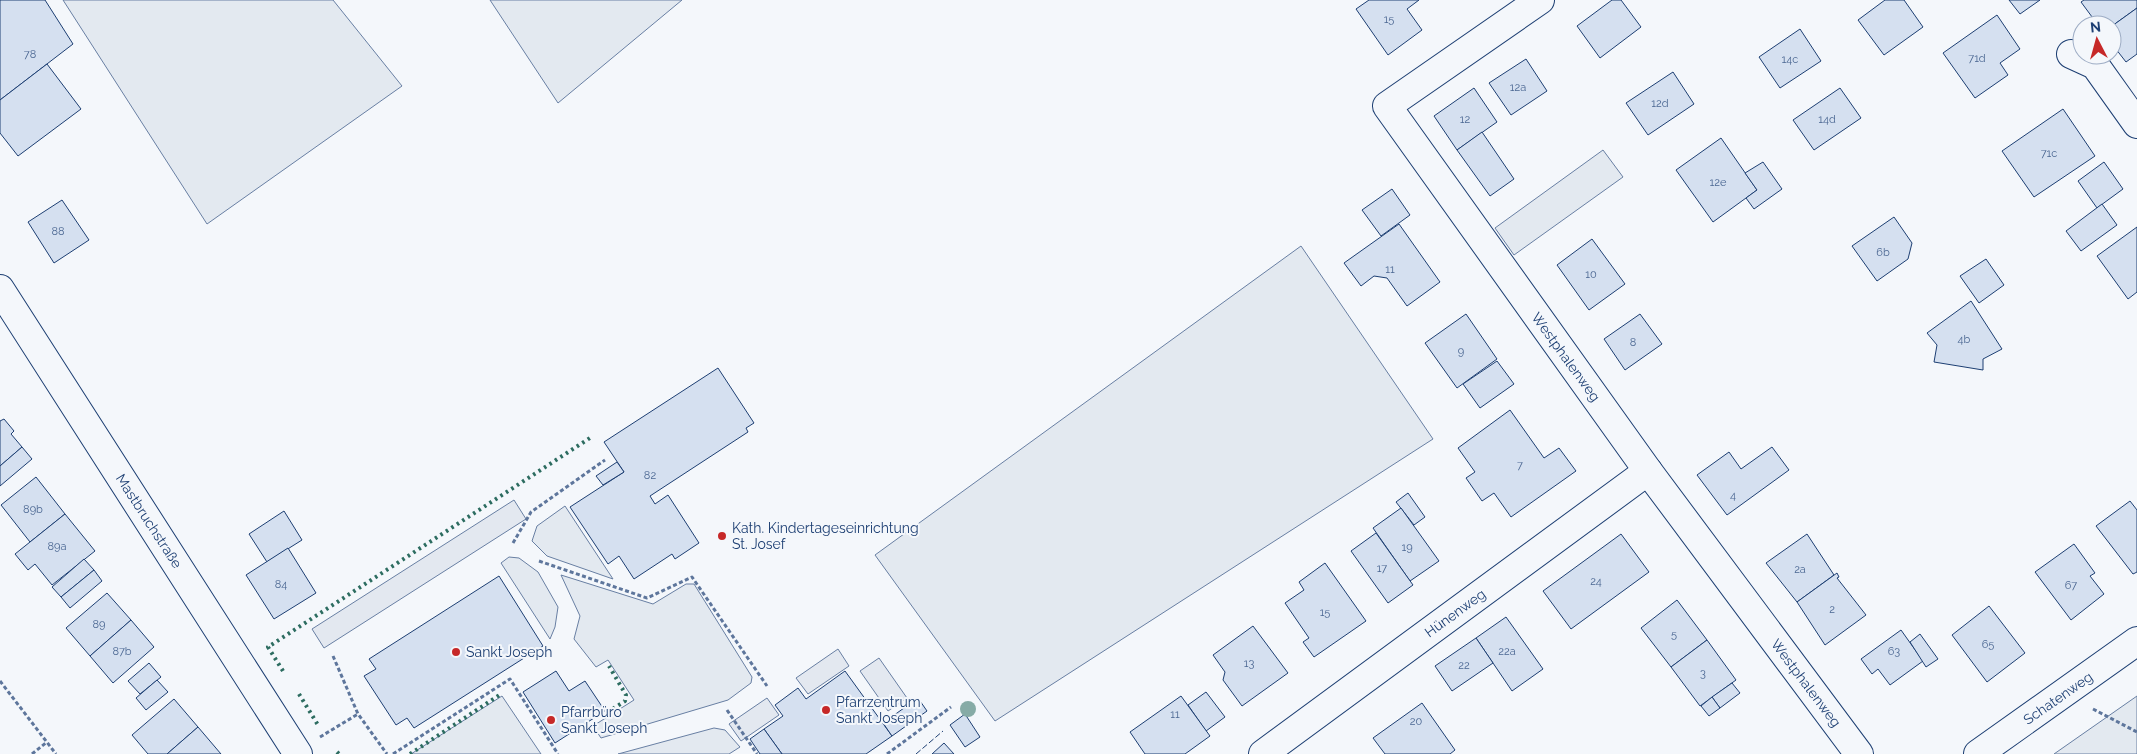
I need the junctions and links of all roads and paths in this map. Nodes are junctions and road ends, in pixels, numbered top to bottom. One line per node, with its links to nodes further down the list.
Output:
1 (1540, 0): 6 (street, Westphalenweg)
2 (2071, 54): 3 (street)
3 (2137, 124)
4 (0, 289): 19 (street, Mastbruchstraße)
5 (605, 460): 7 (path)
6 (1648, 471): 27 (street, Hünenweg); 28 (street, Westphalenweg)
7 (513, 543)
8 (539, 561): 12 (path)
9 (2137, 642): 29 (street, Schatenweg)
10 (333, 656): 16 (path)
11 (0, 681): 18 (path)
12 (767, 686)
13 (951, 707): 26 (path)
14 (2091, 708): 17 (path)
15 (727, 710): 25 (path)
16 (358, 714): 19 (path); 22 (path)
17 (2137, 732)
18 (47, 742): 20 (path); 21 (path)
19 (297, 753)
20 (32, 754)
21 (56, 754)
22 (387, 754)
23 (393, 754): 24 (path)
24 (558, 754)
25 (757, 754)
26 (887, 754)
27 (1263, 754)
28 (1859, 754)
29 (1978, 754)

